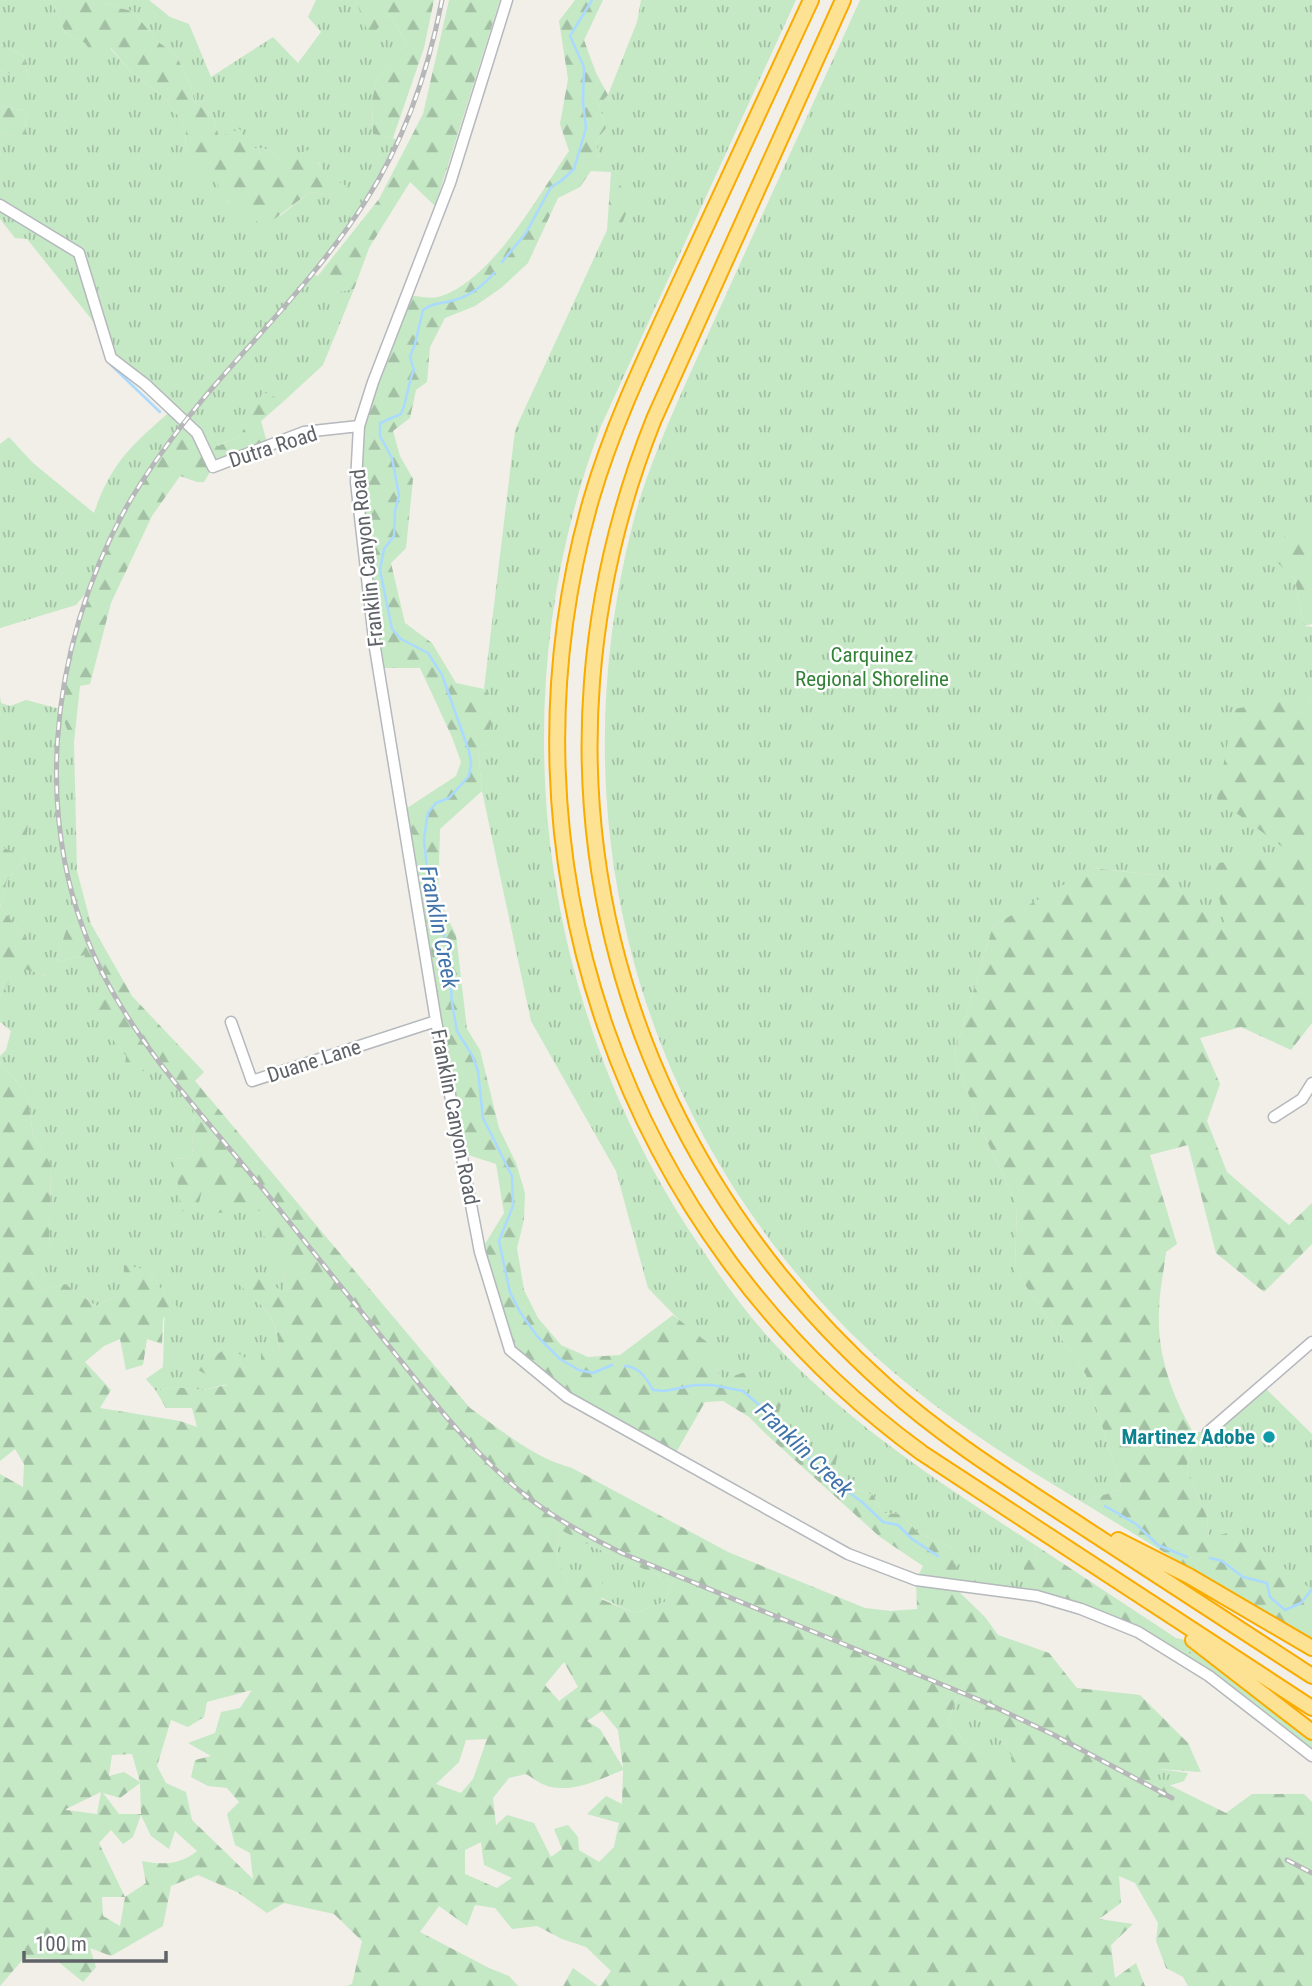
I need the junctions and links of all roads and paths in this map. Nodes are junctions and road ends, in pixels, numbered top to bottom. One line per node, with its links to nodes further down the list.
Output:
1 (507, 0): 5 (street, Franklin Canyon Road)
2 (811, 0): 13 (highway)
3 (844, 0): 12 (highway)
4 (0, 205): 5 (street, Dutra Road)
5 (359, 426): 6 (street, Franklin Canyon Road)
6 (436, 1021): 7 (street, Duane Lane); 18 (street, Franklin Canyon Road)
7 (231, 1022)
8 (1312, 1083): 9 (street)
9 (1274, 1118)
10 (1312, 1342): 11 (street)
11 (1208, 1432)
12 (1046, 1503): 14 (highway); 15 (highway)
13 (1123, 1585): 16 (highway); 17 (highway)
14 (1312, 1648)
15 (1312, 1676)
16 (1312, 1708)
17 (1312, 1732)
18 (1312, 1756)

